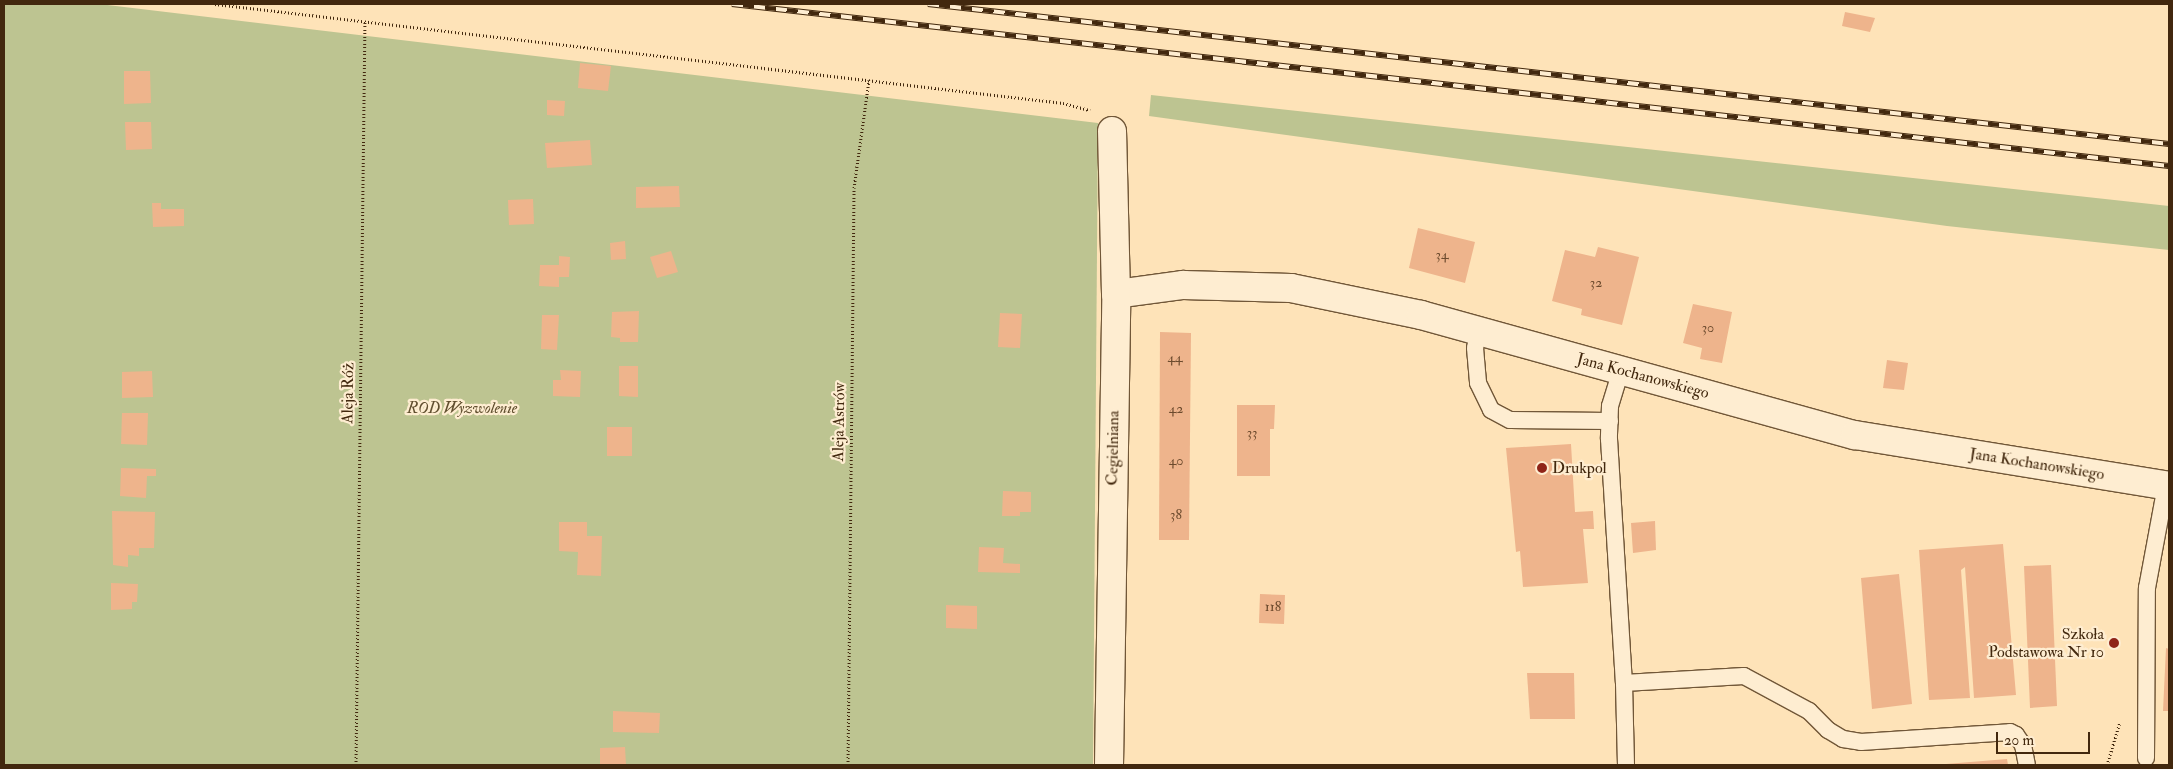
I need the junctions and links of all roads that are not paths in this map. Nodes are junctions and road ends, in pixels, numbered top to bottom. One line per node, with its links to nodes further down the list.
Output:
1 (1112, 130): 2 (street, Cegielniana)
2 (1116, 294): 3 (street, Jana Kochanowskiego); 9 (street, Cegielniana)
3 (1478, 330): 4 (street, Jana Kochanowskiego); 5 (lane)
4 (1621, 370): 5 (lane); 6 (street, Jana Kochanowskiego)
5 (1610, 421): 7 (lane)
6 (2168, 485): 8 (lane)
7 (1624, 683): 10 (lane); 11 (lane)
8 (2146, 758)
9 (1109, 765)
10 (1626, 765)
11 (2028, 765)

